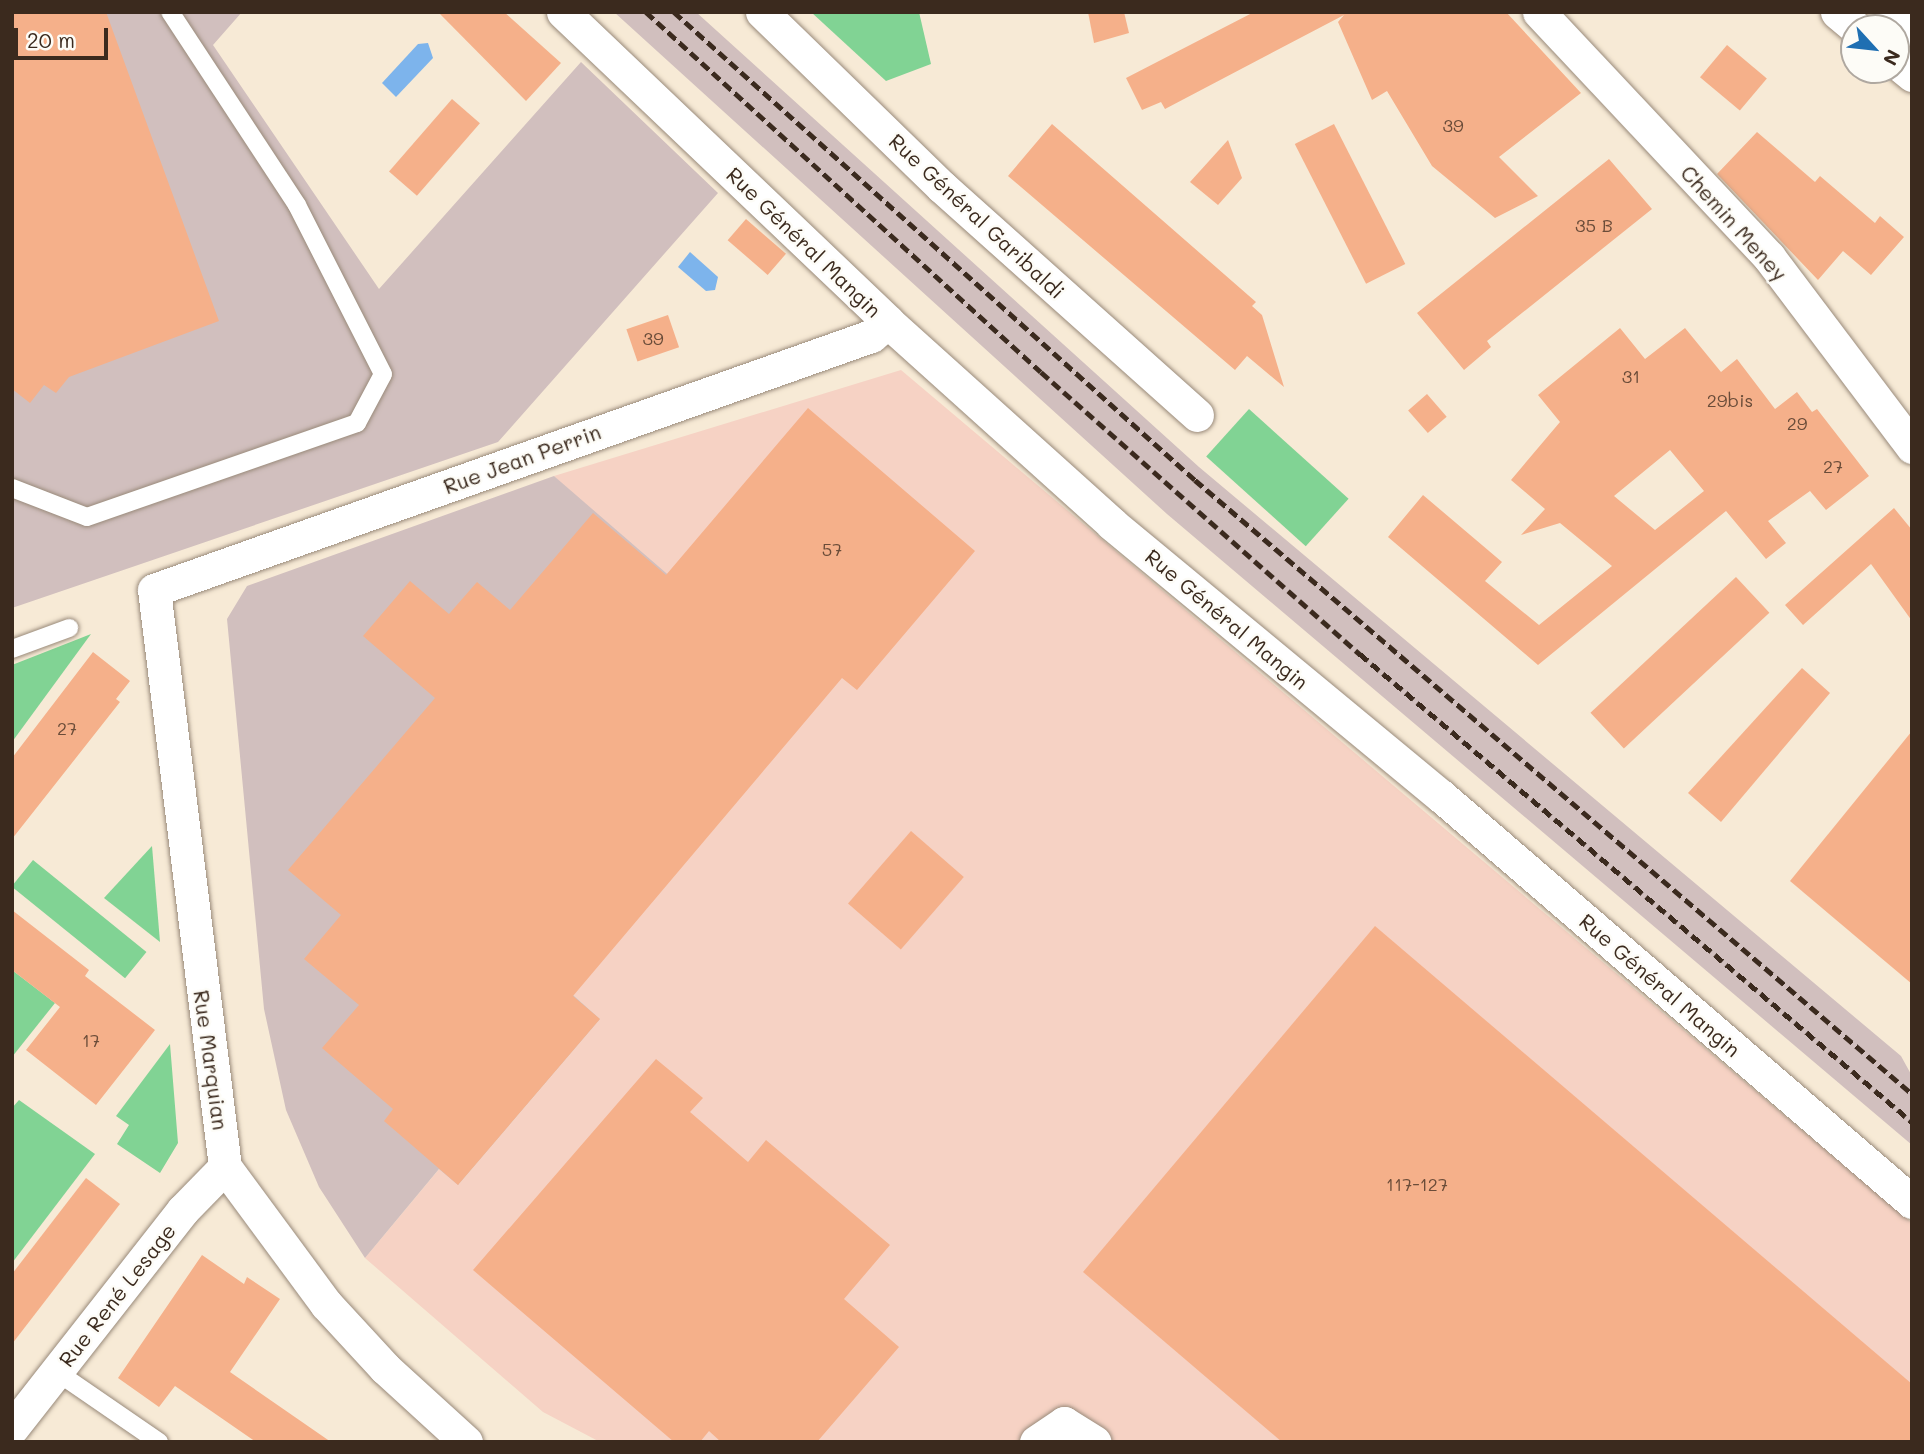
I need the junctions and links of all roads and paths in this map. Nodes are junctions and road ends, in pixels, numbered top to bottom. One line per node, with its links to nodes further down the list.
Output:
1 (170, 12): 10 (lane)
2 (563, 12): 7 (street, Rue Général Mangin)
3 (762, 12): 8 (street, Rue Général Garibaldi)
4 (1539, 12): 9 (street, Chemin Meney)
5 (1894, 12): 6 (main road)
6 (1912, 27)
7 (888, 322): 11 (street, Rue Jean Perrin); 15 (street, Rue Général Mangin)
8 (1197, 415)
9 (1912, 447)
10 (12, 488)
11 (154, 590): 14 (street, Rue Marquian)
12 (69, 628): 13 (lane)
13 (12, 649)
14 (226, 1167): 16 (street, Rue René Lesage); 19 (street, Rue Marquian)
15 (1912, 1202)
16 (57, 1372): 17 (street, Rue René Lesage); 18 (lane)
17 (12, 1428)
18 (159, 1442)
19 (466, 1442)
20 (1036, 1442): 21 (street)
21 (1094, 1442)

